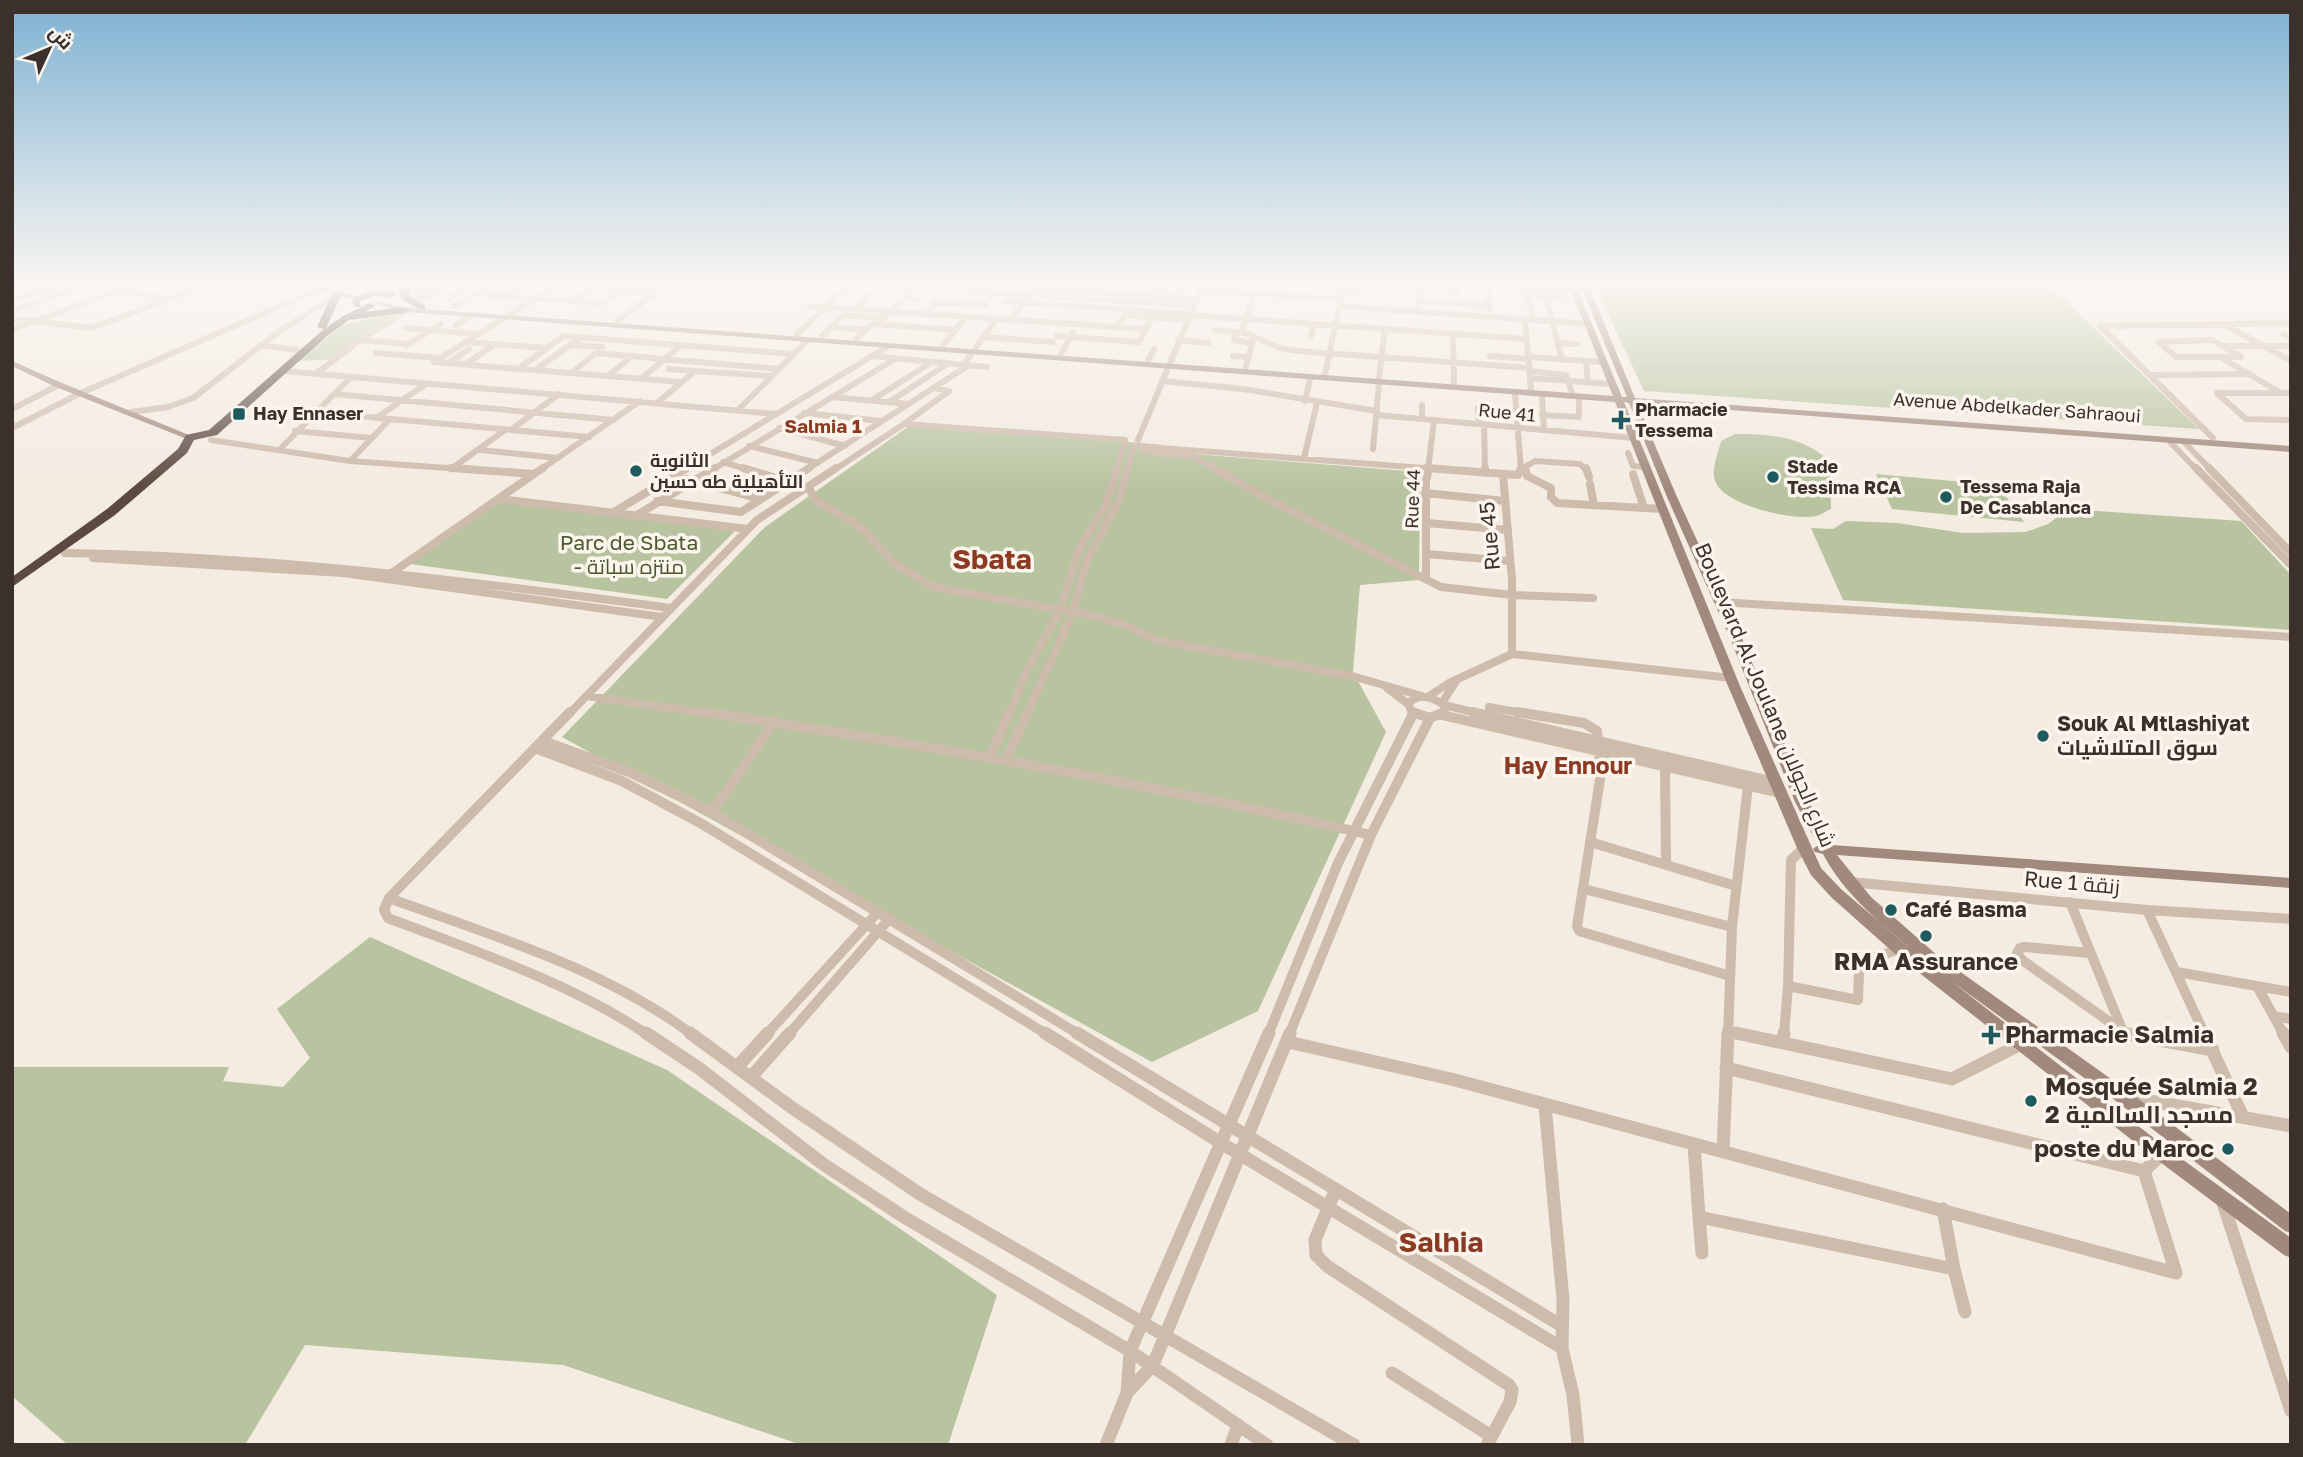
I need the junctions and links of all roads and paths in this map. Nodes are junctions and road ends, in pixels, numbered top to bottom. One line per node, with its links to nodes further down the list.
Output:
1 (173, 352): 101 (street)
2 (251, 352): 126 (street)
3 (295, 352): 149 (highway)
4 (305, 352): 73 (highway)
5 (344, 352): 77 (street)
6 (395, 352): 35 (street)
7 (449, 352): 52 (street)
8 (466, 352): 60 (street)
9 (483, 352): 62 (street)
10 (541, 352): 68 (street)
11 (560, 352): 72 (street)
12 (673, 352): 49 (street)
13 (768, 352): 33 (street)
14 (879, 352): 41 (street)
15 (973, 352): 63 (street)
16 (1000, 352): 64 (main road)
17 (1023, 352): 34 (main road)
18 (1153, 352): 53 (street)
19 (1173, 352): 64 (street)
20 (1251, 352): 47 (street)
21 (1311, 352): 39 (street)
22 (1384, 352): 44 (street)
23 (1453, 352): 57 (street)
24 (1528, 352): 48 (street)
25 (1560, 352): 51 (street)
26 (1599, 352): 58 (main road, Boulevard Al Joulane شارع الجولان)
27 (1613, 352): 111 (main road, Boulevard Al Joulane شارع الجولان)
28 (2126, 352): 81 (street)
29 (2170, 352): 46 (street)
30 (2233, 352): 46 (street)
31 (2274, 352): 55 (street)
32 (376, 353): 35 (street)
33 (781, 353): 37 (street); 67 (street)
34 (1047, 353): 38 (main road)
35 (392, 354): 52 (street)
36 (597, 354): 40 (street); 78 (street)
37 (794, 354): 70 (street)
38 (1062, 354): 53 (main road)
39 (1331, 354): 44 (street); 79 (street)
40 (632, 356): 49 (street); 83 (street)
41 (872, 356): 50 (street); 91 (street)
42 (1233, 356): 47 (street)
43 (1490, 356): 45 (street)
44 (1383, 357): 57 (street); 88 (street)
45 (1506, 357): 48 (street); 65 (street)
46 (2220, 357): 80 (street)
47 (1249, 358): 71 (street)
48 (1529, 358): 51 (street); 76 (street)
49 (665, 359): 67 (street); 85 (street)
50 (895, 359): 56 (street); 97 (street)
51 (1562, 359): 54 (street)
52 (437, 360): 60 (street)
53 (1149, 361): 64 (main road)
54 (1586, 361): 58 (street); 92 (street)
55 (2291, 361)
56 (932, 362): 61 (street); 113 (street)
57 (1453, 362): 65 (street); 94 (street)
58 (1602, 362): 95 (main road, Boulevard Al Joulane شارع الجولان)
59 (12, 363): 96 (main road)
60 (449, 363): 62 (street)
61 (949, 363): 63 (street); 116 (street)
62 (466, 364): 68 (street)
63 (966, 365): 66 (street); 99 (street)
64 (1168, 365): 71 (main road); 75 (main road, Avenue Abdelkader Sahraoui); 87 (street)
65 (1508, 366): 76 (street)
66 (986, 367)
67 (766, 368): 70 (street)
68 (518, 369): 72 (street)
69 (669, 369): 74 (street)
70 (779, 369): 84 (street)
71 (1245, 369): 79 (main road)
72 (535, 370): 78 (street)
73 (284, 371): 77 (street); 149 (highway)
74 (694, 371): 84 (street); 90 (street)
75 (1214, 371): 86 (main road, Avenue Abdelkader Sahraoui); 98 (street)
76 (1530, 372): 89 (street); 100 (street)
77 (317, 373): 82 (street)
78 (571, 373): 83 (street)
79 (1325, 374): 88 (main road)
80 (2249, 374): 81 (street); 102 (street)
81 (2150, 375): 153 (street)
82 (351, 376): 93 (street); 104 (street)
83 (608, 376): 85 (street)
84 (771, 376): 124 (street)
85 (641, 379): 90 (street)
86 (1310, 379): 88 (main road, Avenue Abdelkader Sahraoui); 115 (street)
87 (1162, 381): 98 (street, Rue 41); 154 (street)
88 (1379, 381): 94 (main road); 106 (main road, Avenue Abdelkader Sahraoui); 125 (street)
89 (1570, 381): 92 (street); 107 (street)
90 (681, 382): 117 (street)
91 (830, 382): 97 (street); 131 (street)
92 (1588, 382): 95 (street)
93 (426, 384): 105 (street); 112 (street)
94 (1454, 384): 100 (main road)
95 (1611, 384): 110 (main road, Boulevard Al Joulane شارع الجولان)
96 (59, 385): 101 (main road); 122 (street)
97 (850, 386): 109 (street)
98 (1209, 386): 115 (street, Rue 41)
99 (934, 388): 119 (street); 130 (street)
100 (1531, 390): 107 (main road)
101 (81, 393): 126 (main road); 142 (street)
102 (2281, 393): 103 (street); 138 (street)
103 (2291, 393)
104 (334, 394): 112 (street); 127 (street)
105 (559, 394): 114 (street); 128 (street)
106 (1515, 394): 108 (main road, Avenue Abdelkader Sahraoui); 144 (street)
107 (1576, 395): 108 (main road, Avenue Abdelkader Sahraoui); 110 (main road, Avenue Abdelkader Sahraoui); 132 (street)
108 (1542, 396): 132 (street)
109 (832, 397): 113 (street); 129 (street)
110 (1616, 398): 111 (main road, Avenue Abdelkader Sahraoui); 152 (main road, Boulevard Al Joulane شارع الجولان)
111 (1632, 399): 148 (main road, Avenue Abdelkader Sahraoui); 210 (main road, Boulevard Al Joulane شارع الجولان)
112 (402, 400): 128 (street); 133 (street)
113 (872, 400): 116 (street)
114 (642, 401): 117 (street); 135 (street)
115 (1305, 401): 118 (street, Rue 41)
116 (888, 402): 119 (street)
117 (657, 403): 124 (street)
118 (1317, 403): 125 (street, Rue 41); 167 (street)
119 (908, 404): 123 (street)
120 (1422, 405): 136 (street)
121 (1478, 408): 141 (street, Rue 45)
122 (12, 409)
123 (900, 409): 130 (street); 139 (street)
124 (738, 410): 131 (street)
125 (1377, 410): 136 (street, Rue 41); 161 (street)
126 (131, 412): 149 (main road)
127 (314, 412): 133 (street); 147 (street)
128 (534, 413): 135 (street); 145 (street)
129 (804, 413): 139 (street); 143 (street)
130 (917, 413): 140 (street)
131 (776, 414): 178 (street)
132 (1542, 415): 146 (street)
133 (376, 418): 134 (street)
134 (390, 419): 145 (street); 151 (street)
135 (614, 419): 150 (street)
136 (1422, 419): 137 (street, Rue 41)
137 (1434, 420): 141 (street, Rue 41); 172 (street, Rue 44)
138 (2291, 420)
139 (882, 421): 159 (street)
140 (904, 424): 154 (street); 185 (street)
141 (1481, 424): 144 (street, Rue 41); 174 (street, Rue 45)
142 (12, 428)
143 (779, 428): 158 (street); 159 (street)
144 (1518, 428): 146 (street, Rue 41); 176 (street)
145 (508, 430): 150 (street); 163 (street)
146 (1544, 430): 152 (street, Rue 41)
147 (295, 431): 151 (street); 160 (street)
148 (2076, 431): 153 (main road, Avenue Abdelkader Sahraoui); 155 (main road, Avenue Abdelkader Sahraoui)
149 (203, 437): 160 (street); 201 (highway); 206 (highway)
150 (589, 437): 166 (street)
151 (372, 438): 168 (street)
152 (1634, 438): 171 (main road, Boulevard Al Joulane شارع الجولان)
153 (2213, 438): 156 (main road, Avenue Abdelkader Sahraoui)
154 (1132, 442): 167 (street); 212 (street); 213 (street)
155 (2170, 442): 157 (main road, Avenue Abdelkader Sahraoui); 181 (street)
156 (2291, 442)
157 (2185, 443): 162 (main road, Avenue Abdelkader Sahraoui); 182 (street)
158 (749, 446): 169 (street); 170 (street)
159 (845, 446): 170 (street)
160 (279, 449): 168 (street)
161 (1373, 449)
162 (2291, 449)
163 (480, 450): 166 (street); 173 (street)
164 (1145, 452): 205 (street)
165 (1628, 453): 171 (street)
166 (558, 458): 175 (street)
167 (1304, 458): 172 (street)
168 (350, 461): 173 (street)
169 (723, 462): 179 (street); 180 (street)
170 (818, 463): 180 (street)
171 (1646, 467): 184 (main road, Boulevard Al Joulane شارع الجولان)
172 (1429, 468): 174 (street); 186 (street, Rue 44)
173 (451, 469): 175 (street)
174 (1485, 472): 176 (street)
175 (534, 474): 187 (street)
176 (1503, 474): 190 (street, Rue 45)
177 (1633, 474): 183 (street)
178 (672, 475): 179 (street); 194 (street)
179 (691, 481): 188 (street); 189 (street)
180 (789, 481): 185 (street); 188 (street)
181 (2210, 482): 182 (street); 203 (street)
182 (2223, 483): 199 (street)
183 (1637, 485): 184 (street); 192 (street)
184 (1654, 486): 193 (main road, Boulevard Al Joulane شارع الجولان)
185 (809, 488): 197 (street); 212 (street)
186 (1425, 494): 190 (street); 196 (street, Rue 44)
187 (499, 499): 194 (street); 204 (street)
188 (760, 499): 189 (street)
189 (657, 501): 195 (street)
190 (1505, 501): 198 (street, Rue 45)
191 (1594, 505): 191 (street); 192 (street)
192 (1644, 508): 193 (street)
193 (1662, 509): 217 (main road, Boulevard Al Joulane شارع الجولان)
194 (614, 512): 195 (street)
195 (637, 515): 197 (street)
196 (1427, 523): 198 (street); 200 (street, Rue 44)
197 (748, 529): 211 (street)
198 (1508, 530): 202 (street, Rue 45)
199 (2291, 553)
200 (1427, 554): 202 (street); 205 (street, Rue 44)
201 (62, 555): 204 (street); 207 (highway); 214 (street)
202 (1509, 561): 208 (street, Rue 45)
203 (2291, 565)
204 (393, 572): 211 (street)
205 (1426, 579): 208 (street)
206 (12, 583)
207 (12, 591)
208 (1512, 595): 209 (street); 216 (street, Rue 45)
209 (1593, 598)
210 (1720, 602): 215 (street); 241 (main road, Boulevard Al Joulane شارع الجولان)
211 (671, 608): 214 (street)
212 (1060, 609): 213 (street); 231 (street)
213 (1073, 612): 219 (street); 232 (street)
214 (662, 617): 220 (street)
215 (2291, 636)
216 (1512, 653): 217 (street); 218 (street)
217 (1731, 678): 235 (main road, Boulevard Al Joulane شارع الجولان)
218 (1458, 680): 221 (street); 222 (street)
219 (1380, 684): 221 (street); 224 (street)
220 (587, 696): 227 (street); 229 (street)
221 (1425, 696): 222 (street); 224 (street)
222 (1443, 704): 225 (street); 228 (street)
223 (1489, 708): 228 (street)
224 (1411, 709): 226 (street); 237 (street)
225 (1441, 715): 226 (street); 230 (street)
226 (1430, 718): 238 (street)
227 (775, 721): 231 (street); 236 (street)
228 (1600, 742): 230 (street); 234 (street)
229 (539, 744): 236 (street); 247 (street); 253 (street)
230 (1601, 753): 233 (street); 239 (street)
231 (991, 755): 232 (street)
232 (1006, 759): 237 (street)
233 (1665, 768): 234 (street); 242 (street)
234 (1748, 781): 235 (street); 245 (street)
235 (1778, 788): 240 (main road, Boulevard Al Joulane شارع الجولان)
236 (712, 813): 250 (street)
237 (1353, 831): 238 (street); 278 (street)
238 (1371, 835): 267 (street)
239 (1590, 842): 242 (street); 246 (street)
240 (1804, 848): 241 (main road); 256 (main road, Boulevard Al Joulane شارع الجولان); 260 (street)
241 (1825, 850): 243 (main road, Boulevard Al Joulane شارع الجولان); 244 (main road)
242 (1666, 863): 245 (street)
243 (1850, 883): 248 (street, Rue 1 زنقة); 275 (main road, Boulevard Al Joulane شارع الجولان)
244 (2291, 883)
245 (1736, 886): 254 (street)
246 (1584, 889): 254 (street); 259 (street)
247 (389, 898): 272 (street); 301 (street)
248 (2070, 902): 249 (street, Rue 1 زنقة); 257 (street)
249 (2147, 910): 252 (street, Rue 1 زنقة); 258 (street)
250 (877, 912): 251 (street); 253 (street)
251 (890, 918): 255 (street); 278 (street)
252 (2291, 919)
253 (867, 923): 255 (street); 272 (street)
254 (1732, 927): 259 (street)
255 (879, 930): 274 (street); 281 (street)
256 (1899, 949): 260 (street); 269 (main road, Boulevard Al Joulane شارع الجولان)
257 (2090, 953): 266 (street); 266 (street)
258 (2177, 972): 261 (street); 271 (street)
259 (1730, 976): 265 (street)
260 (1788, 986): 268 (street)
261 (2257, 986): 262 (street); 263 (street)
262 (2291, 992)
263 (2274, 1016): 264 (street); 270 (street)
264 (2291, 1019)
265 (1727, 1031): 268 (street); 273 (street)
266 (2124, 1034): 271 (street)
267 (1288, 1042): 276 (street); 280 (street)
268 (1783, 1043): 269 (street)
269 (2021, 1044): 285 (main road, Boulevard Al Joulane شارع الجولان)
270 (2291, 1047)
271 (2213, 1050): 277 (street)
272 (737, 1067): 274 (street)
273 (1726, 1068): 283 (street); 286 (street)
274 (752, 1076): 297 (street)
275 (2122, 1096): 277 (street); 292 (main road, Boulevard Al Joulane شارع الجولان)
276 (1545, 1105): 282 (street); 298 (street)
277 (2243, 1117): 279 (street)
278 (1229, 1124): 280 (street); 281 (street)
279 (2291, 1126)
280 (1247, 1134): 284 (street); 287 (street)
281 (1220, 1143): 284 (street); 297 (street)
282 (1694, 1144): 283 (street); 291 (street)
283 (1723, 1150): 290 (street)
284 (1239, 1154): 289 (street); 299 (street)
285 (2162, 1154): 286 (street); 288 (main road, Boulevard Al Joulane شارع الجولان)
286 (2144, 1171): 290 (street)
287 (1336, 1189): 289 (street); 298 (street)
288 (2222, 1198): 293 (main road, Boulevard Al Joulane شارع الجولان); 305 (street)
289 (1328, 1206): 300 (street); 307 (street)
290 (1943, 1209): 295 (street)
291 (1699, 1217): 294 (street); 295 (street)
292 (2291, 1226)
293 (2291, 1249)
294 (1702, 1253)
295 (1954, 1269): 296 (street)
296 (1965, 1312)
297 (1142, 1322): 299 (street); 301 (street)
298 (1562, 1326): 300 (street)
299 (1166, 1336): 302 (street); 311 (street)
300 (1562, 1348): 312 (street)
301 (1130, 1351): 302 (street); 304 (street)
302 (1153, 1365): 304 (street); 306 (street)
303 (1392, 1373): 307 (street)
304 (1127, 1393): 308 (street)
305 (2291, 1411)
306 (1238, 1425): 309 (street); 310 (street)
307 (1489, 1441)
308 (1106, 1445)
309 (1231, 1445)
310 (1267, 1445)
311 (1354, 1445)
312 (1578, 1445)

